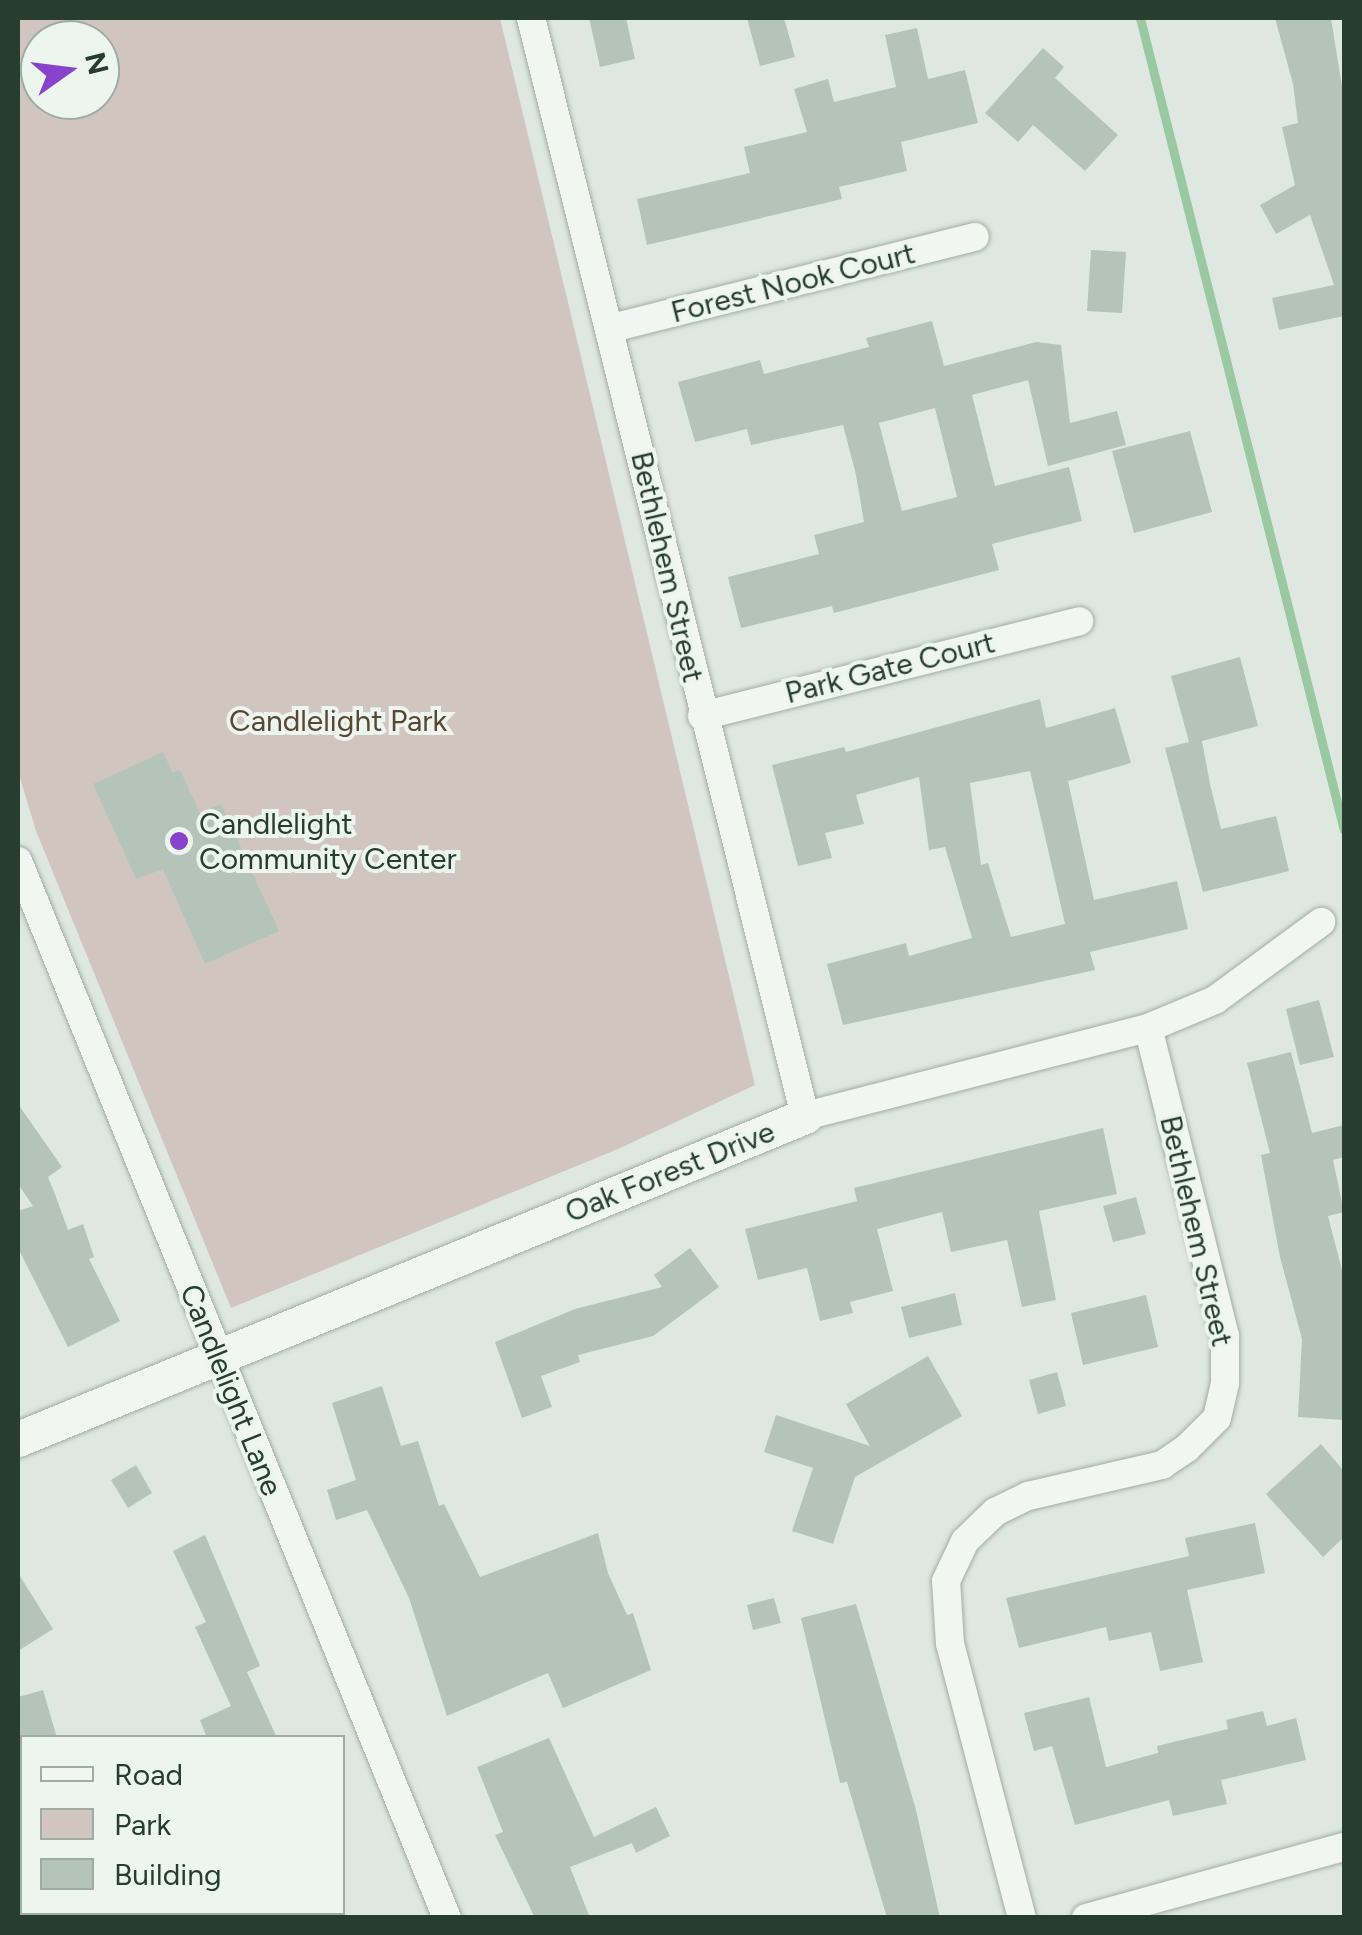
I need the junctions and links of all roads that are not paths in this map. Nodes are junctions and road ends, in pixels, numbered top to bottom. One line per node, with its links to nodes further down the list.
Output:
1 (531, 18): 3 (street, Bethlehem Street)
2 (975, 237): 3 (street, Forest Nook Court)
3 (612, 328): 5 (street, Bethlehem Street)
4 (1079, 621): 5 (street, Park Gate Court)
5 (702, 716): 9 (street, Bethlehem Street)
6 (18, 862): 10 (street, Candlelight Lane)
7 (1321, 922): 8 (street, Oak Forest Drive)
8 (1148, 1028): 9 (street, Oak Forest Drive); 14 (street, Bethlehem Street)
9 (805, 1116): 10 (street, Oak Forest Drive)
10 (219, 1360): 11 (street, Oak Forest Drive); 13 (street, Candlelight Lane)
11 (18, 1439)
12 (1344, 1847): 15 (street)
13 (447, 1918)
14 (1022, 1918)
15 (1086, 1918)

